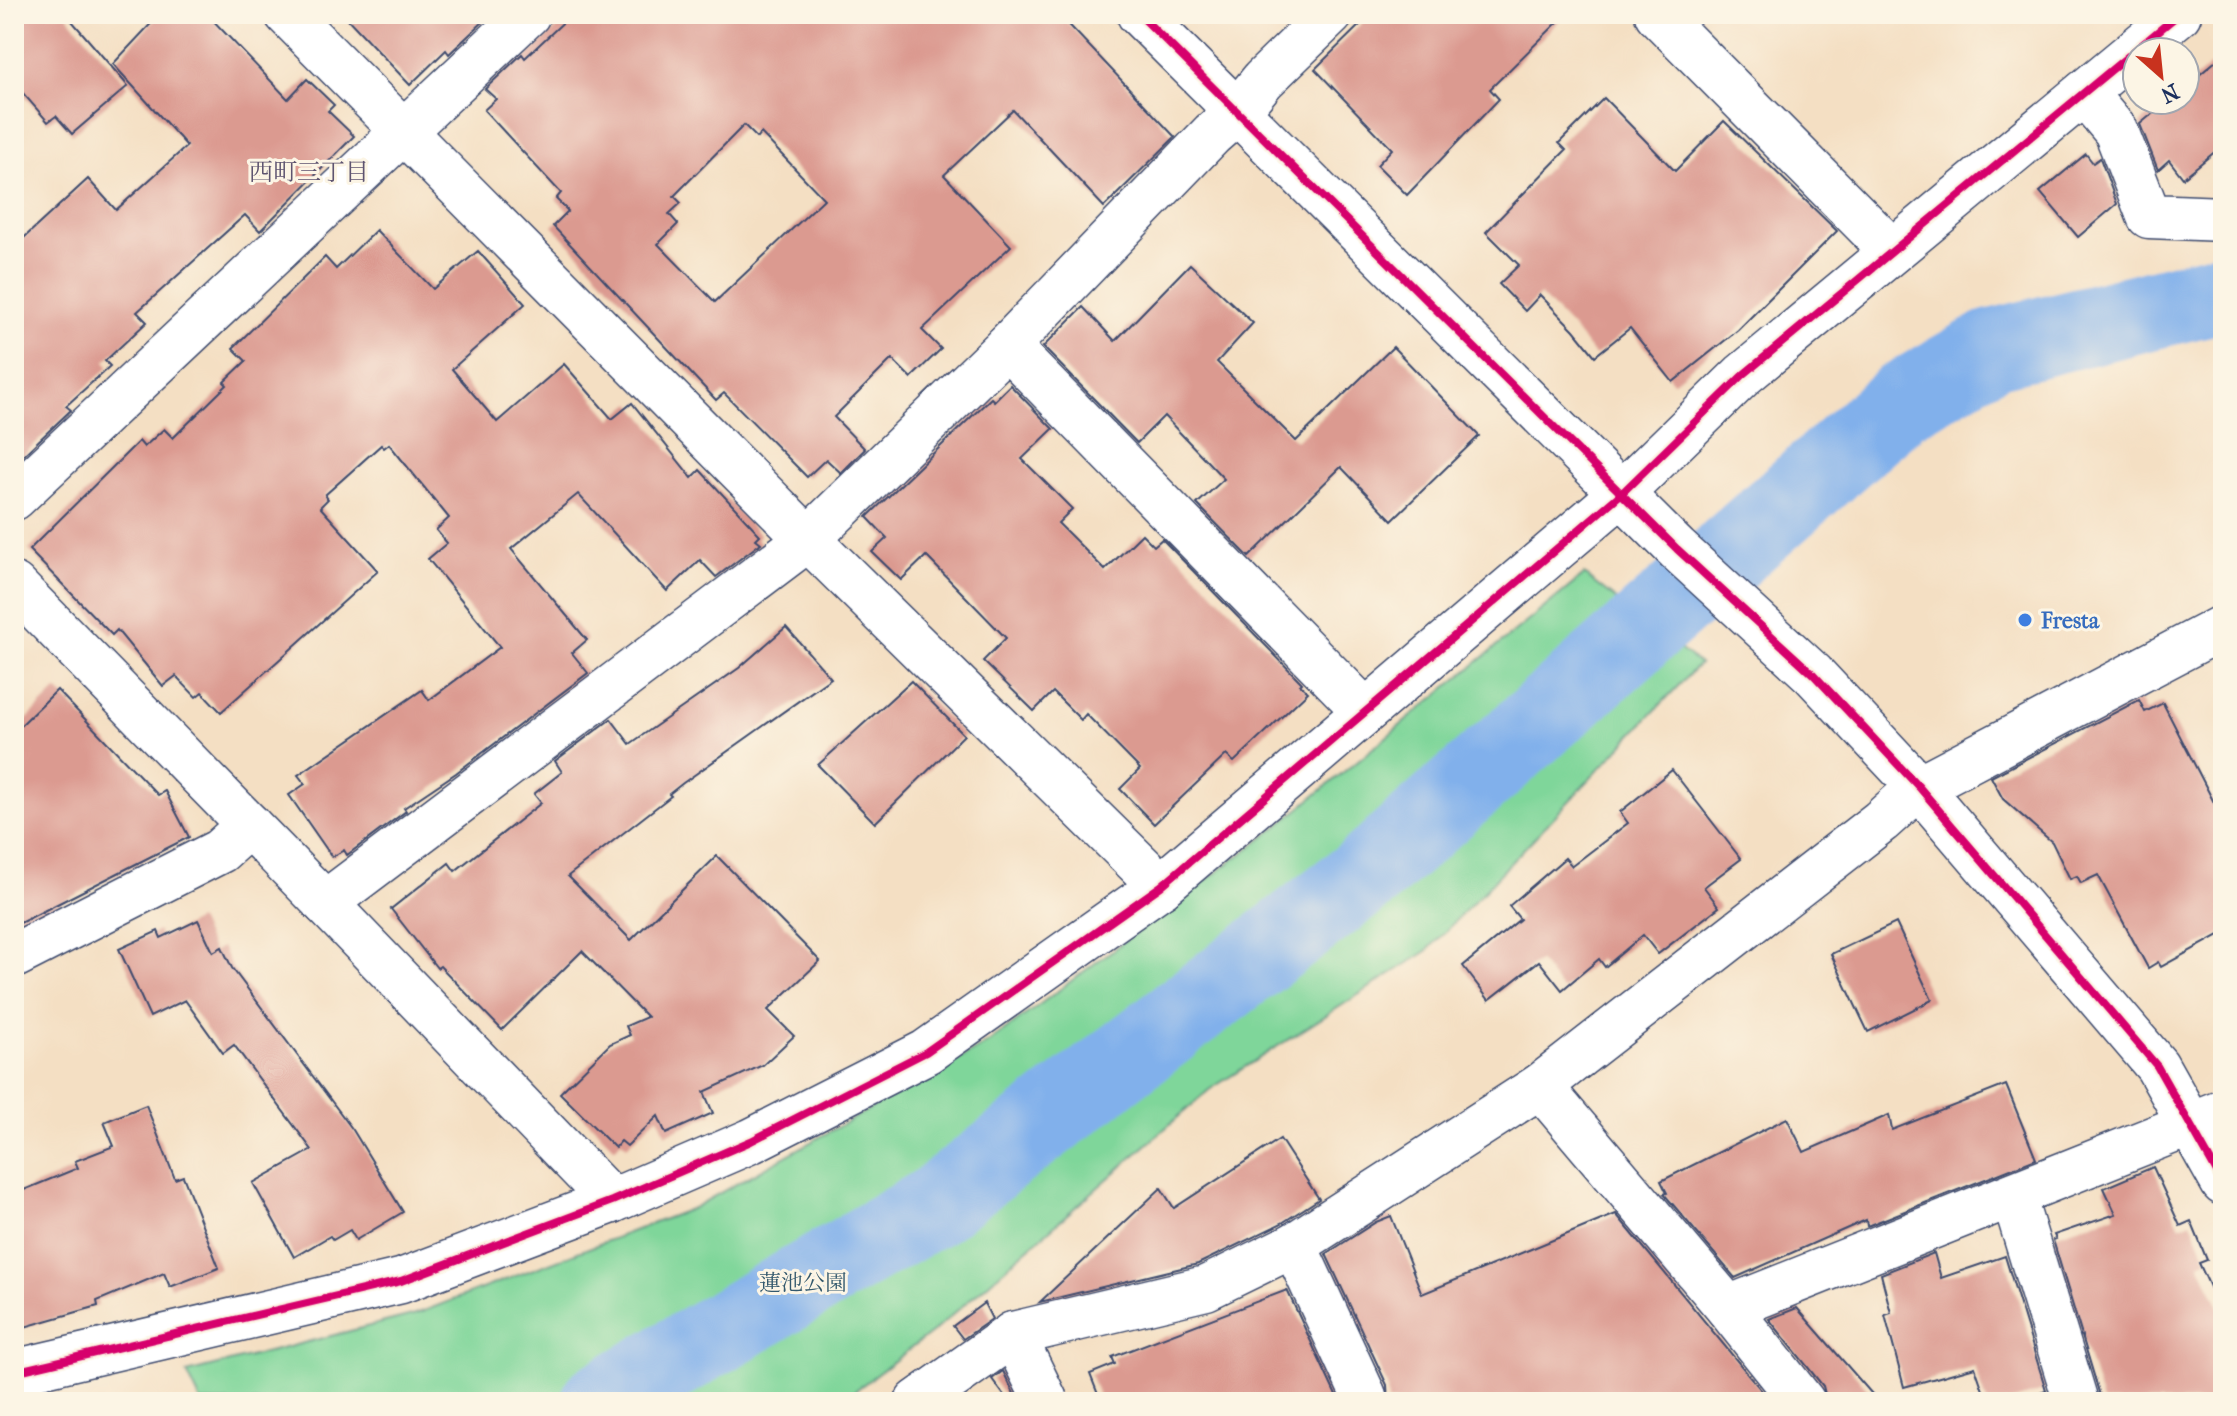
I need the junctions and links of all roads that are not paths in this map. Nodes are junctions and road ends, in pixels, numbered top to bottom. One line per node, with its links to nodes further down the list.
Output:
1 (287, 14): 9 (street)
2 (528, 14): 9 (street)
3 (1139, 14): 8 (street)
4 (1331, 14): 8 (street)
5 (1657, 14): 11 (street)
6 (2179, 14): 7 (street)
7 (2084, 93): 10 (street); 11 (street)
8 (1237, 112): 12 (street); 13 (street)
9 (405, 131): 14 (street); 15 (street)
10 (2223, 219)
11 (1892, 251): 13 (street)
12 (1007, 346): 15 (street); 18 (street)
13 (1622, 493): 18 (street); 19 (street)
14 (14, 498)
15 (808, 539): 21 (street); 22 (street)
16 (14, 585): 20 (street)
17 (2223, 627): 19 (street)
18 (1365, 711): 21 (street)
19 (1919, 787): 24 (street); 25 (street)
20 (249, 825): 22 (street); 23 (street)
21 (1161, 886): 28 (street)
22 (325, 903): 28 (street)
23 (14, 956)
24 (1540, 1086): 29 (street); 30 (street)
25 (2206, 1118): 26 (street); 27 (street)
26 (2223, 1183)
27 (2013, 1195): 30 (street); 37 (street)
28 (612, 1201): 32 (street)
29 (1294, 1245): 31 (street); 33 (street)
30 (1728, 1308): 36 (street)
31 (1013, 1334): 34 (street); 35 (street)
32 (14, 1372)
33 (1364, 1396)
34 (917, 1402)
35 (1046, 1402)
36 (1803, 1402)
37 (2076, 1402)

